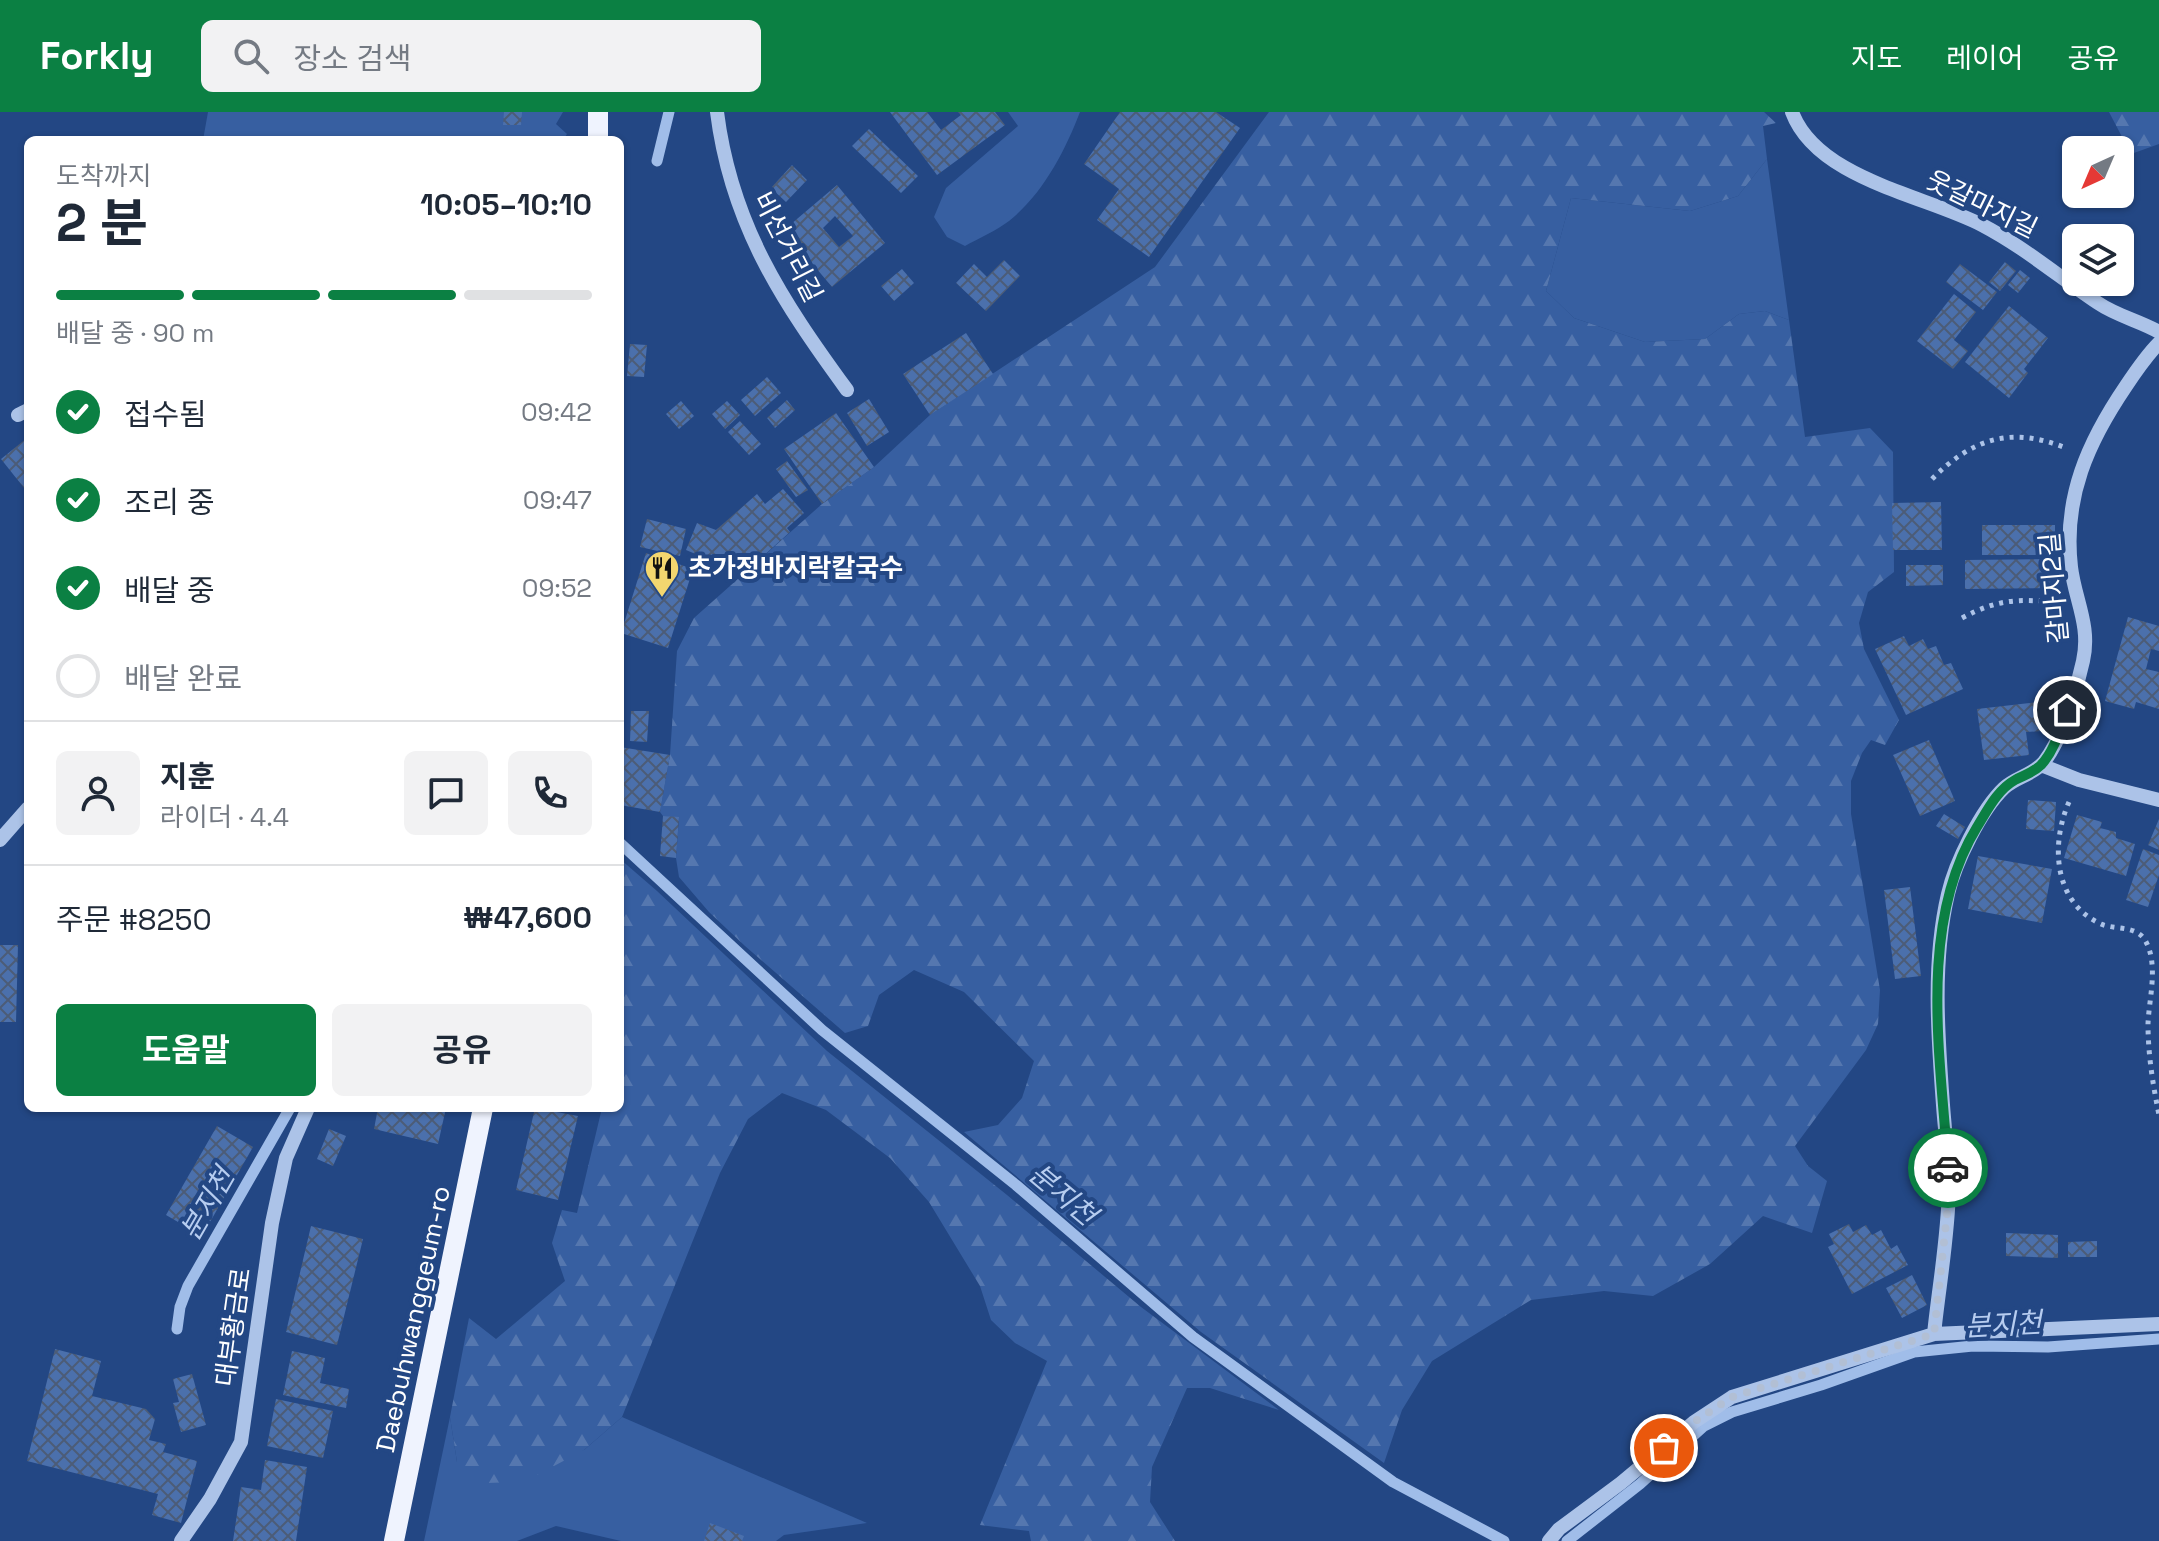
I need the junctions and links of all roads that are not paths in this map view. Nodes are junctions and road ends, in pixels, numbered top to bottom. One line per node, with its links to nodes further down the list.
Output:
1 (598, 112): 5 (main road)
2 (717, 112): 8 (street, 비선거리길)
3 (1782, 112): 4 (street)
4 (1794, 117): 6 (street, 웃갈마지길)
5 (598, 136)
6 (2159, 332)
7 (2159, 343): 9 (street, 갈마지2길)
8 (847, 390)
9 (2041, 765): 10 (street); 16 (street, 갈마지2길)
10 (2159, 800)
11 (24, 813): 12 (street)
12 (0, 840)
13 (306, 1112): 17 (street, 대부황금로)
14 (482, 1112): 18 (main road, Daebuhwanggeum-ro)
15 (2159, 1324): 16 (street)
16 (1934, 1334): 19 (street)
17 (181, 1541)
18 (394, 1541)
19 (1549, 1541)

